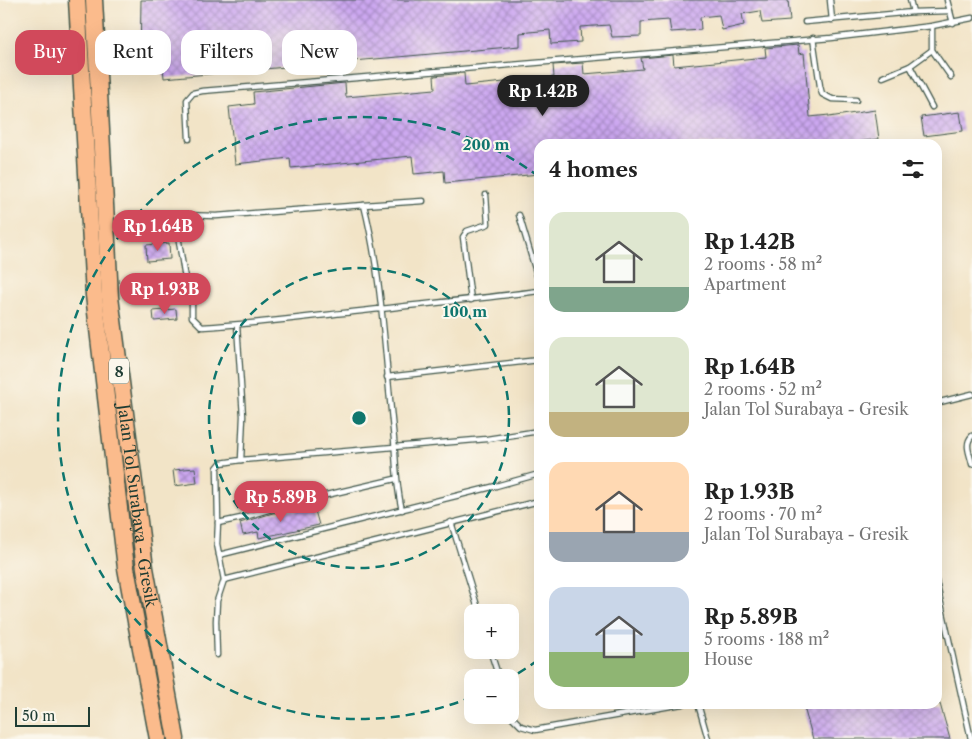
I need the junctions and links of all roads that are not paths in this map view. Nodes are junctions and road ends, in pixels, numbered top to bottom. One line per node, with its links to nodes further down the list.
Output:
1 (77, 0): 53 (highway, Jalan Tol Surabaya - Gresik / 8)
2 (94, 0): 54 (highway, Jalan Tol Surabaya - Gresik / 8)
3 (830, 0): 9 (lane)
4 (910, 0): 7 (lane)
5 (947, 0): 6 (lane)
6 (950, 11): 7 (lane); 11 (lane)
7 (912, 12): 9 (lane)
8 (972, 18): 11 (lane)
9 (832, 20): 10 (lane)
10 (805, 22)
11 (953, 23): 12 (lane)
12 (932, 26): 13 (lane); 14 (lane)
13 (814, 38): 18 (lane); 20 (lane)
14 (932, 50): 15 (lane); 17 (lane)
15 (910, 66): 16 (lane); 19 (lane)
16 (883, 77)
17 (951, 77)
18 (856, 100)
19 (932, 107)
20 (189, 139)
21 (486, 195): 27 (lane)
22 (424, 201): 23 (lane)
23 (364, 205): 28 (lane); 29 (lane)
24 (519, 215): 25 (lane)
25 (534, 265)
26 (534, 292): 27 (lane)
27 (471, 300): 28 (lane)
28 (381, 308): 29 (lane); 31 (lane)
29 (237, 326): 37 (lane)
30 (534, 361): 31 (lane)
31 (387, 377): 36 (lane)
32 (972, 394): 33 (lane)
33 (942, 402)
34 (534, 432): 36 (lane)
35 (972, 436): 38 (lane)
36 (394, 447): 37 (lane); 40 (lane)
37 (240, 460): 44 (lane)
38 (972, 464)
39 (534, 475): 42 (lane)
40 (395, 479): 42 (lane); 44 (lane)
41 (534, 502): 43 (lane)
42 (402, 510): 45 (lane)
43 (451, 522): 46 (lane); 47 (lane)
44 (218, 523): 45 (lane)
45 (219, 556): 46 (lane)
46 (224, 580): 49 (lane)
47 (477, 604)
48 (942, 608): 56 (lane)
49 (217, 655)
50 (654, 709): 52 (lane)
51 (699, 709): 55 (lane)
52 (519, 724)
53 (158, 739)
54 (176, 739)
55 (708, 739)
56 (971, 739)

